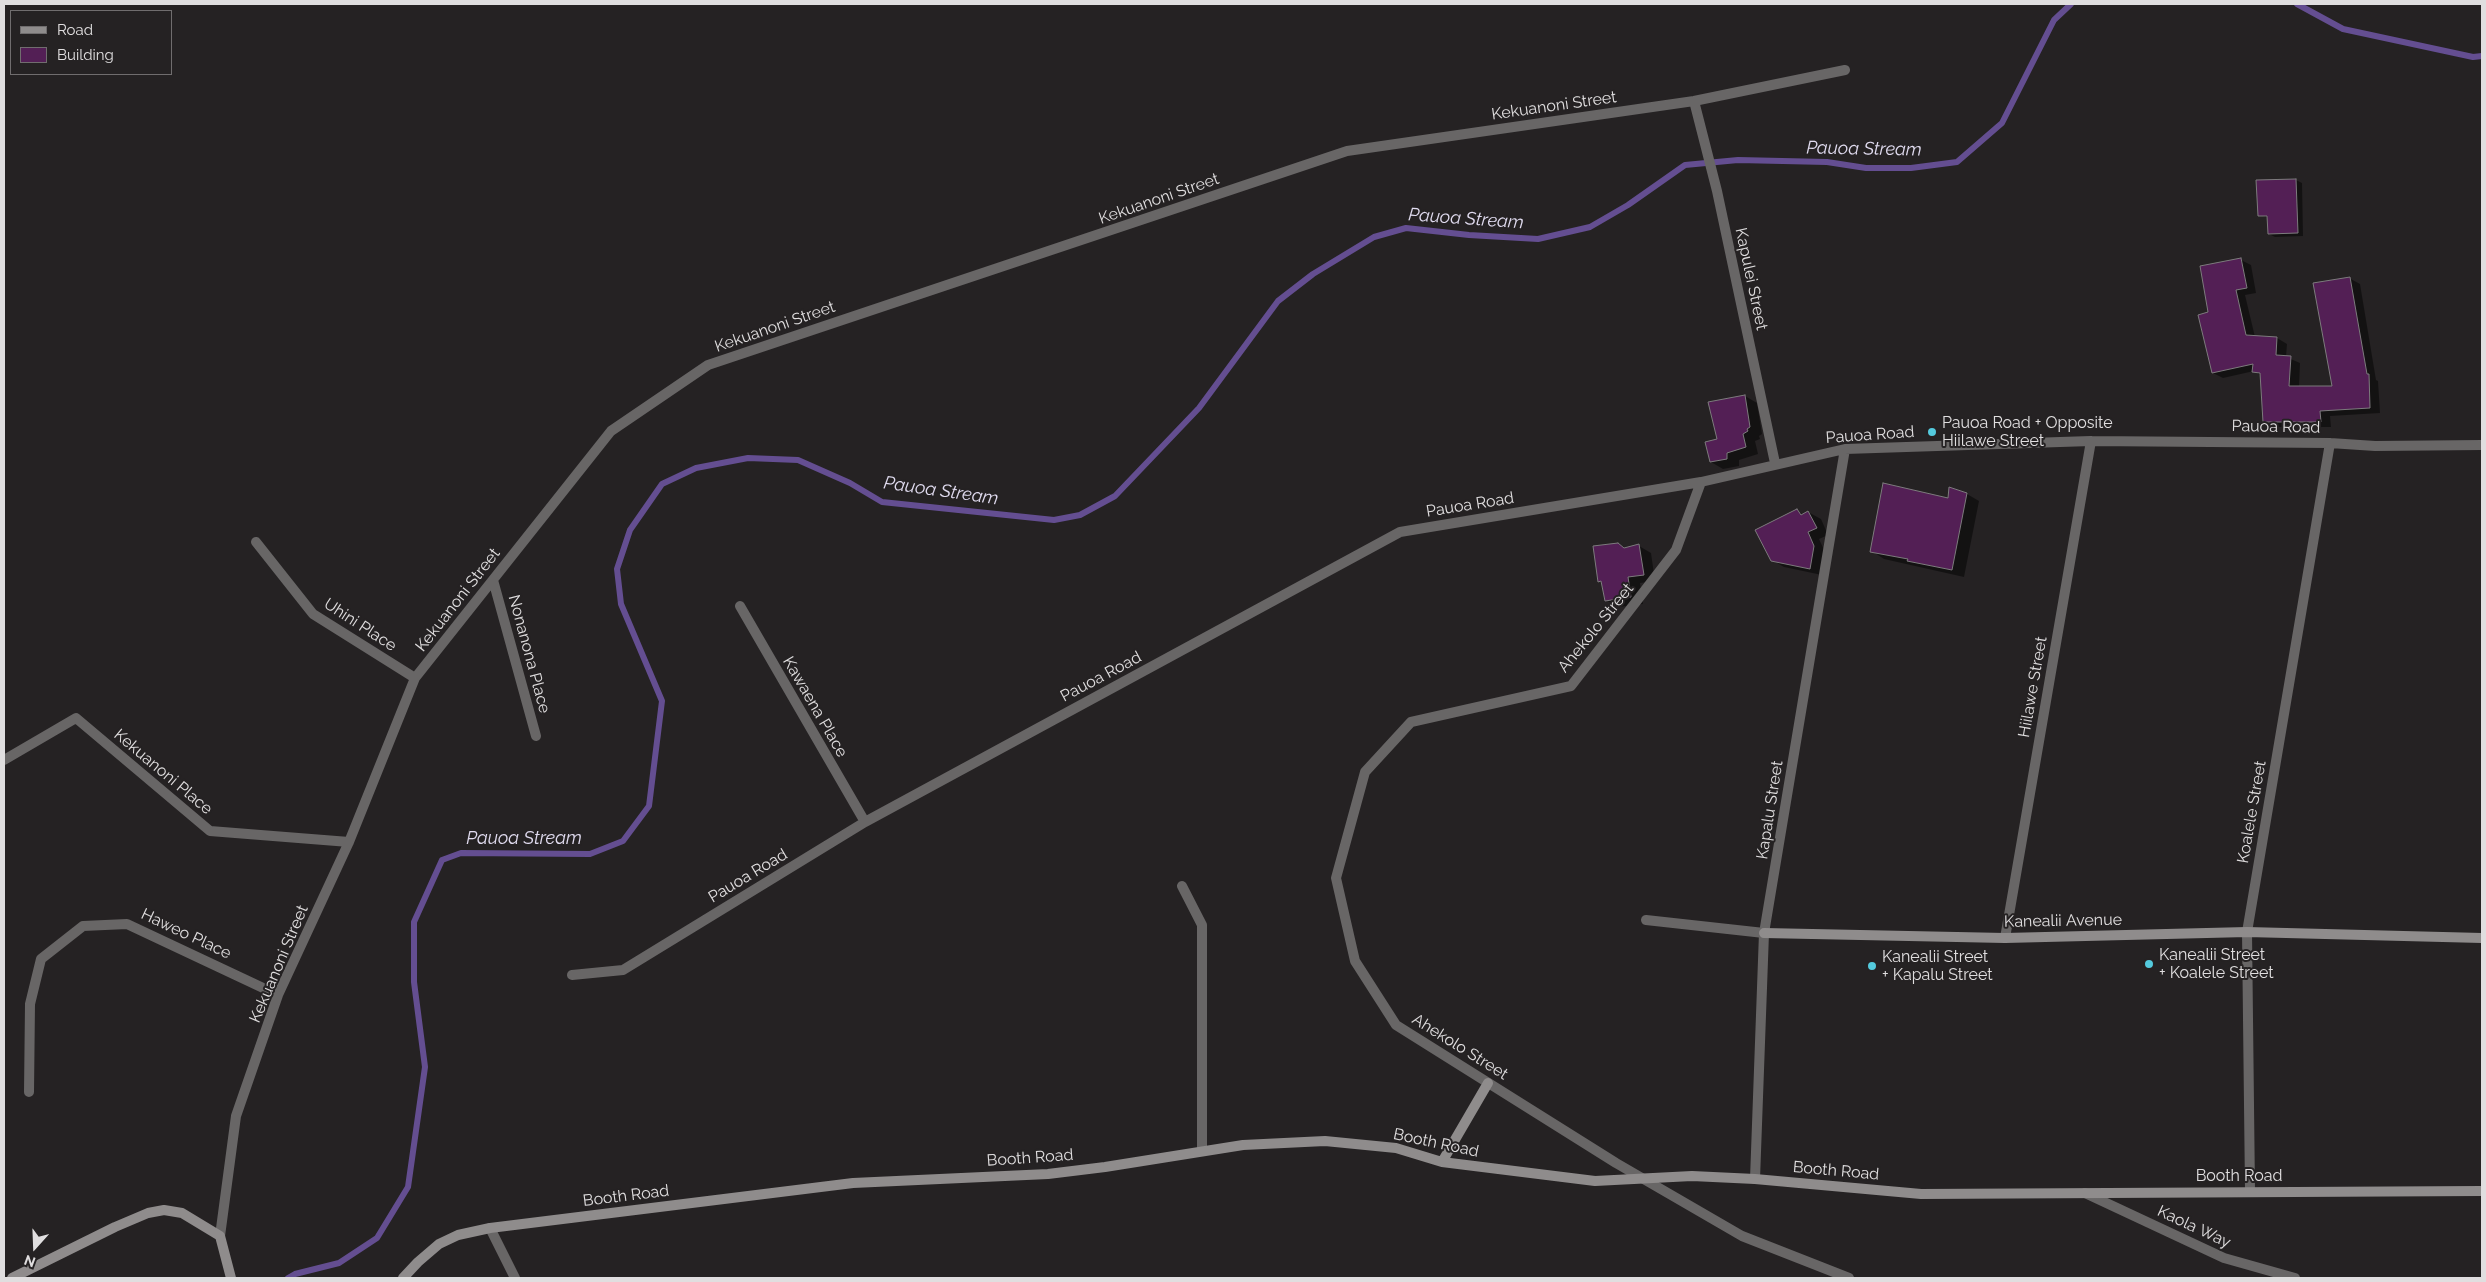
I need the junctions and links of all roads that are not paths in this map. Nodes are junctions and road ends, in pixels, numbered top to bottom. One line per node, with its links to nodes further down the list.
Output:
1 (1845, 70): 2 (street, Kekuanoni Street)
2 (1694, 101): 7 (street, Kapulei Street); 10 (street, Kekuanoni Street)
3 (2091, 441): 4 (street, Pauoa Road); 6 (street, Pauoa Road); 21 (street, Hiilawe Street)
4 (2330, 442): 5 (street, Pauoa Road); 19 (street, Koalele Street)
5 (2482, 445)
6 (1845, 449): 7 (street, Pauoa Road); 20 (street, Kapalu Street)
7 (1776, 463): 8 (street, Pauoa Road)
8 (1701, 482): 15 (street, Pauoa Road); 25 (street, Ahekolo Street)
9 (256, 542): 12 (street, Uhini Place)
10 (493, 580): 12 (street, Kekuanoni Street); 13 (street, Nonanona Place)
11 (740, 606): 15 (street, Kawaena Place)
12 (415, 678): 16 (street, Kekuanoni Street)
13 (536, 736)
14 (4, 760): 16 (street, Kekuanoni Place)
15 (865, 822): 23 (street, Pauoa Road)
16 (349, 842): 24 (street, Kekuanoni Street)
17 (1182, 886): 27 (street)
18 (1646, 920): 20 (street, Kanealii Avenue)
19 (2247, 932): 21 (street, Kanealii Avenue); 22 (street, Kanealii Avenue); 31 (street, Koalele Street)
20 (1764, 933): 21 (street, Kanealii Avenue); 30 (street, Kapalu Street)
21 (2005, 938)
22 (2482, 938)
23 (572, 976)
24 (278, 995): 26 (street, Haweo Place); 35 (street, Kekuanoni Street)
25 (1488, 1082): 28 (street); 29 (street, Ahekolo Street)
26 (29, 1092)
27 (1202, 1150): 28 (street, Booth Road); 34 (street, Booth Road)
28 (1442, 1162): 29 (street, Booth Road)
29 (1640, 1177): 30 (street, Booth Road); 40 (street, Ahekolo Street)
30 (1755, 1179): 33 (street, Booth Road)
31 (2250, 1191): 32 (street, Booth Road); 33 (street, Booth Road)
32 (2482, 1191)
33 (2085, 1193): 41 (street, Kaola Way)
34 (490, 1228): 38 (street, Booth Road); 39 (street)
35 (220, 1236): 36 (street); 37 (street)
36 (12, 1278)
37 (231, 1278)
38 (403, 1278)
39 (515, 1278)
40 (1849, 1278)
41 (2295, 1278)

